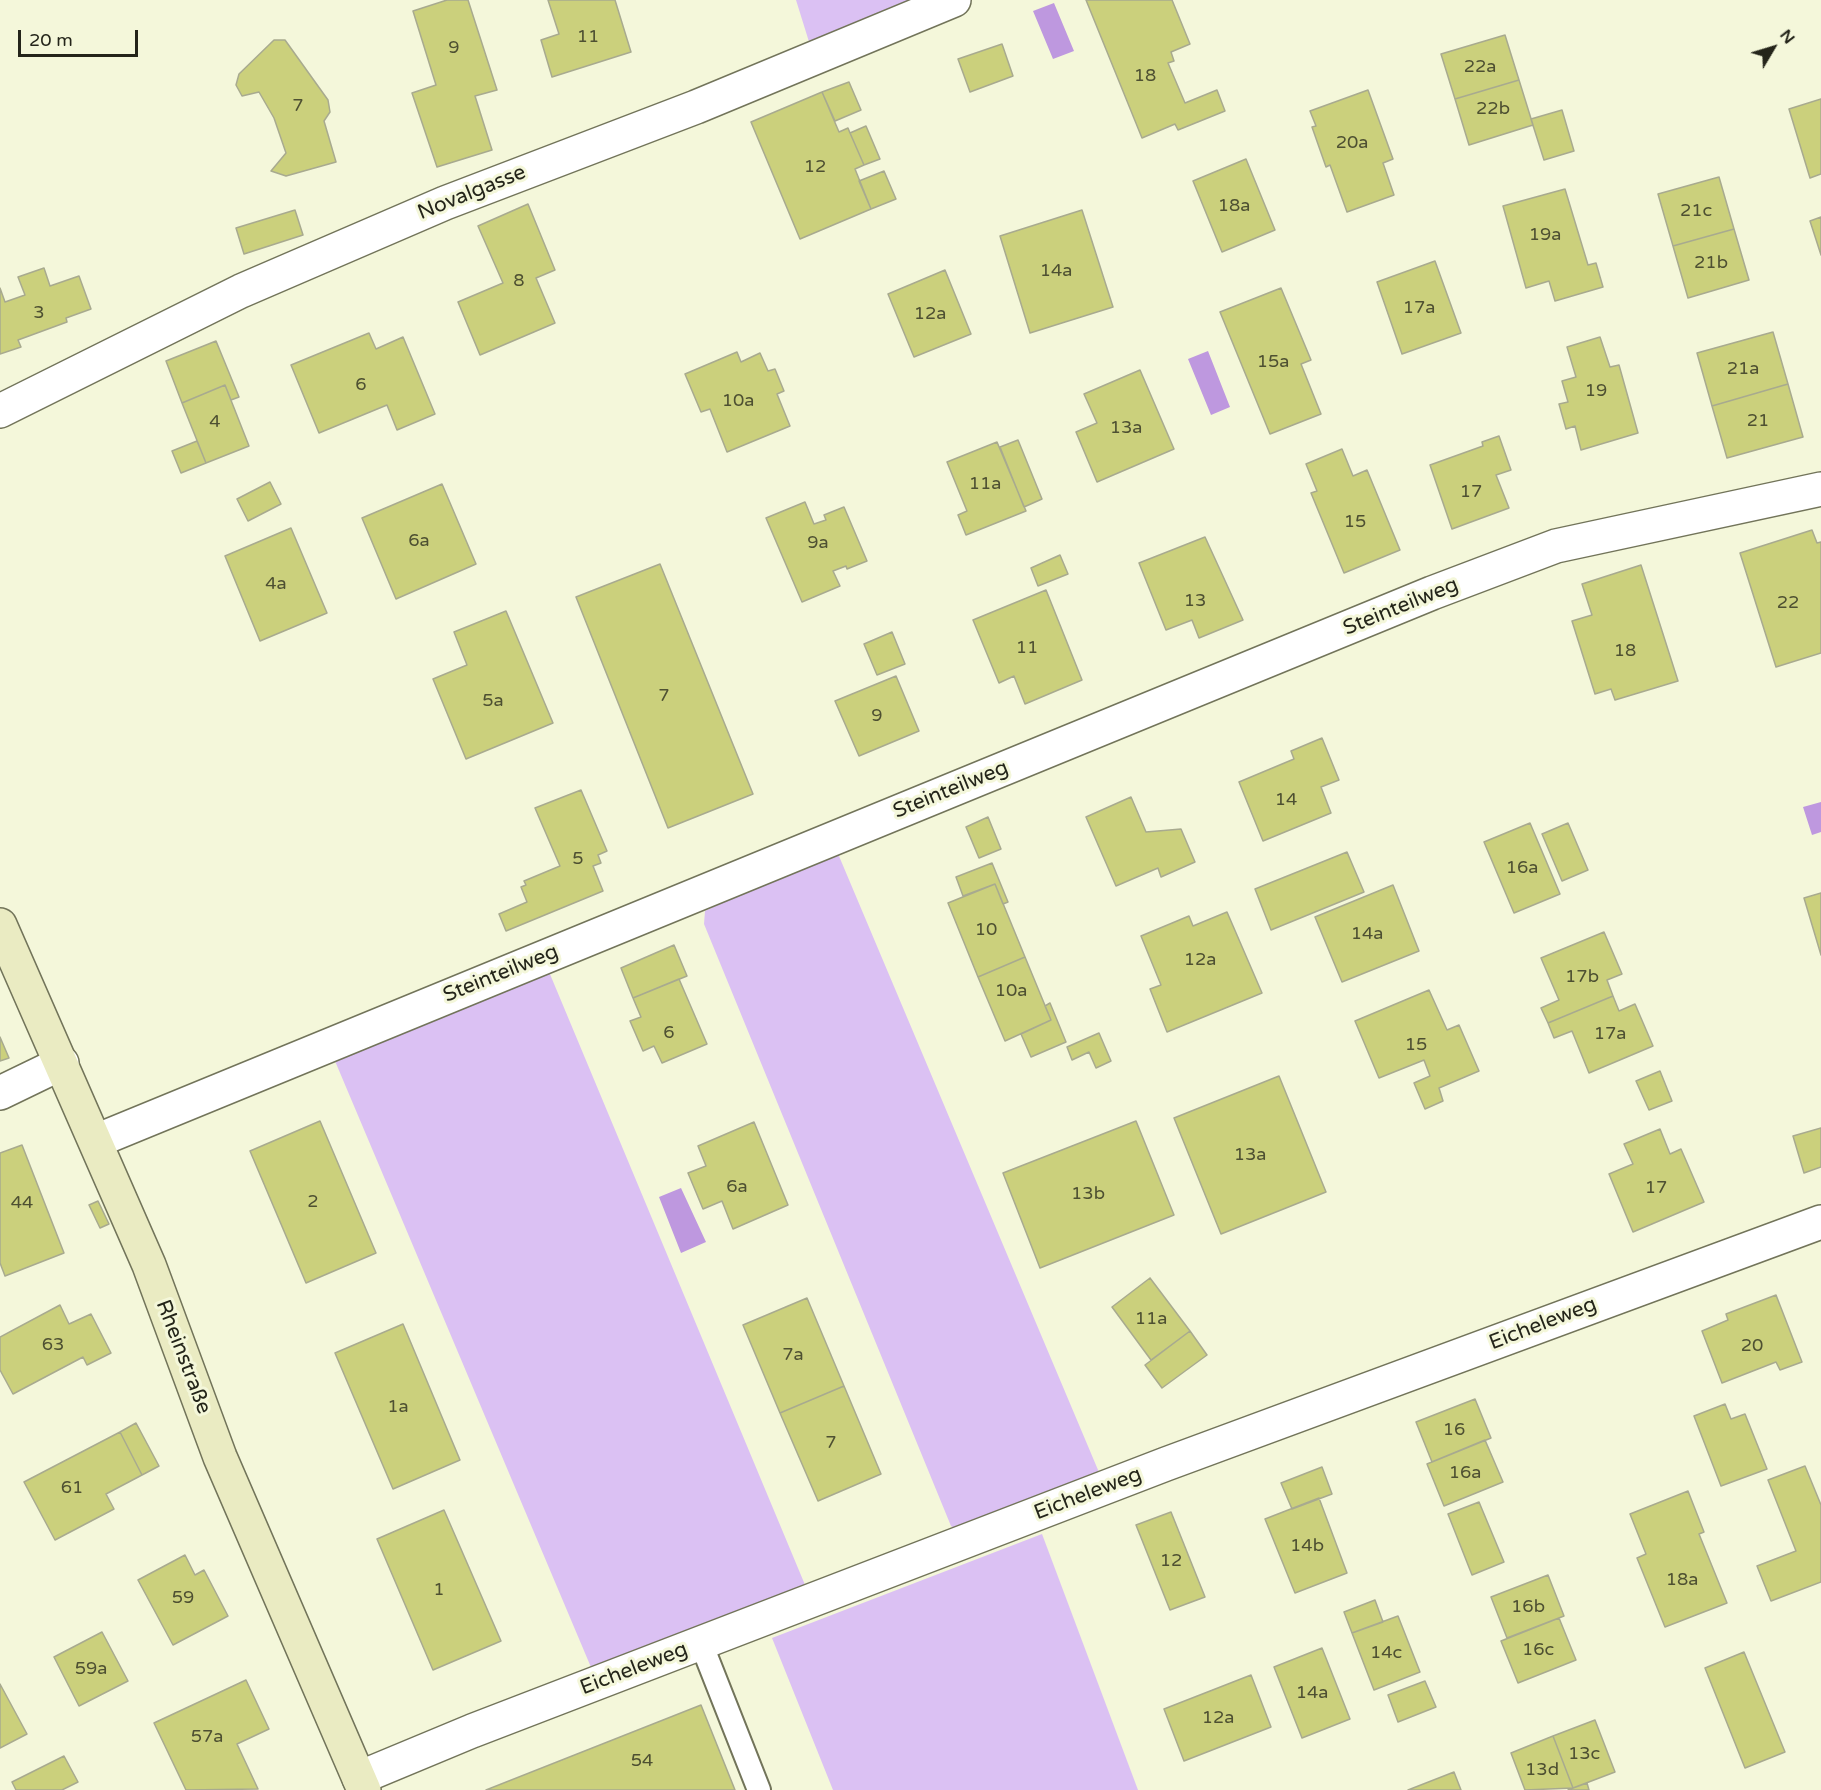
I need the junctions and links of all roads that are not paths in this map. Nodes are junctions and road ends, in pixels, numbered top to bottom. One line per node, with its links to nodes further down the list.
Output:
1 (954, 0): 2 (street, Novalgasse)
2 (0, 411)
3 (1821, 489): 7 (street, Steinteilweg)
4 (0, 925): 5 (main road, Rheinstraße)
5 (62, 1063): 6 (street); 7 (main road, Rheinstraße)
6 (0, 1093)
7 (96, 1141): 10 (main road, Rheinstraße)
8 (1821, 1222): 9 (street, Eicheleweg)
9 (701, 1643): 10 (street, Eicheleweg); 11 (lane)
10 (361, 1784)
11 (759, 1790)

